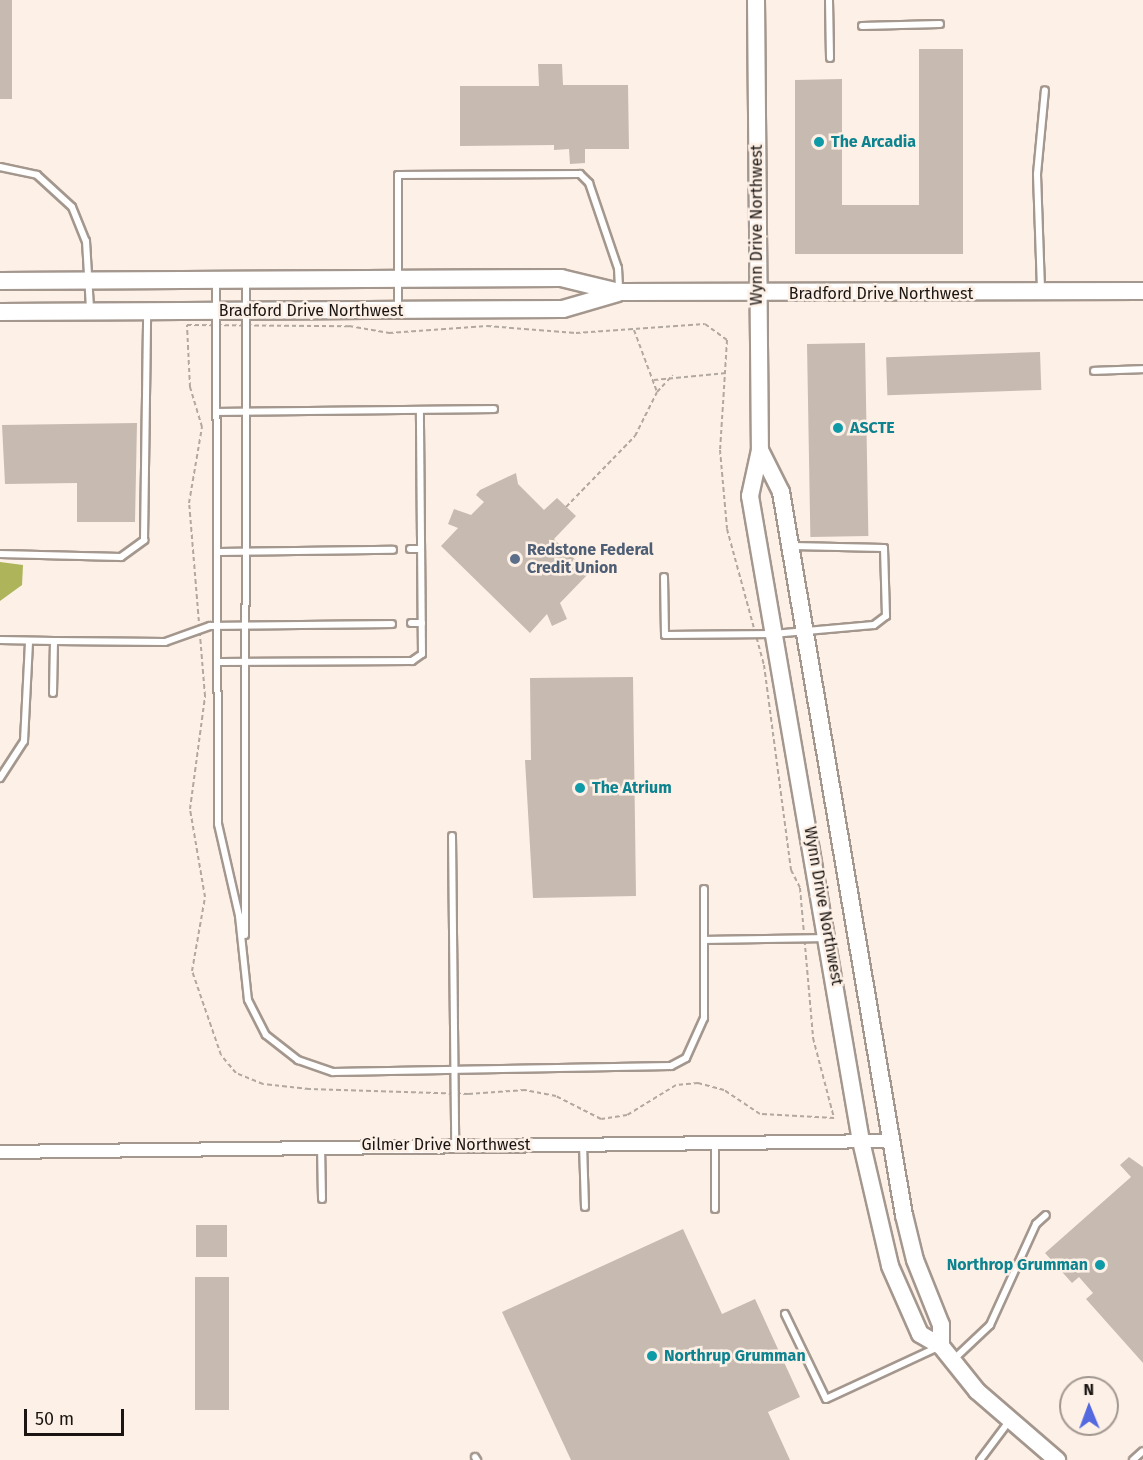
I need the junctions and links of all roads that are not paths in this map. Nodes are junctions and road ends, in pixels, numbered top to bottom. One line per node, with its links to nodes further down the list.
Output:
1 (756, 0): 16 (street, Wynn Drive Northwest)
2 (829, 0): 5 (lane)
3 (940, 24): 4 (lane)
4 (862, 26)
5 (830, 58)
6 (1045, 90): 15 (lane)
7 (0, 167): 12 (lane)
8 (399, 279): 10 (street, Bradford Drive Northwest); 14 (street, Bradford Drive Northwest); 14 (lane); 17 (lane)
9 (216, 280): 10 (street, Bradford Drive Northwest); 12 (street, Bradford Drive Northwest); 21 (lane)
10 (246, 280): 22 (lane)
11 (0, 281): 12 (street, Bradford Drive Northwest)
12 (89, 281): 19 (lane)
13 (1143, 291): 15 (street, Bradford Drive Northwest)
14 (619, 292): 16 (street, Bradford Drive Northwest); 17 (street, Bradford Drive Northwest)
15 (1042, 293): 16 (street, Bradford Drive Northwest)
16 (757, 295): 29 (street, Wynn Drive Northwest)
17 (398, 310): 22 (street, Bradford Drive Northwest)
18 (0, 312): 19 (street, Bradford Drive Northwest)
19 (90, 312): 20 (street, Bradford Drive Northwest)
20 (147, 312): 21 (street, Bradford Drive Northwest); 36 (lane)
21 (217, 318): 22 (street, Bradford Drive Northwest); 27 (lane)
22 (246, 318): 28 (lane)
23 (1143, 369): 24 (lane)
24 (1094, 371)
25 (420, 410): 26 (lane); 28 (lane); 33 (lane)
26 (494, 410)
27 (217, 412): 28 (lane); 34 (lane)
28 (247, 412): 35 (lane)
29 (760, 450): 30 (street, Wynn Drive Northwest); 44 (street, Wynn Drive Northwest)
30 (789, 546): 43 (street, Wynn Drive Northwest); 43 (lane)
31 (393, 549): 35 (lane)
32 (410, 549): 33 (lane)
33 (421, 549): 39 (lane)
34 (219, 552): 35 (lane); 42 (lane)
35 (248, 552): 41 (lane)
36 (0, 554)
37 (664, 577): 44 (lane)
38 (411, 623): 39 (lane)
39 (422, 623): 49 (lane)
40 (392, 624): 41 (lane)
41 (249, 625): 42 (lane); 49 (lane)
42 (219, 626): 47 (lane); 48 (lane)
43 (803, 630): 44 (lane); 59 (street, Wynn Drive Northwest)
44 (773, 634): 54 (street, Wynn Drive Northwest)
45 (0, 640): 46 (lane)
46 (29, 641): 47 (lane); 51 (lane)
47 (54, 641): 50 (lane)
48 (220, 662): 49 (lane); 56 (lane)
49 (249, 662): 56 (lane)
50 (53, 693)
51 (0, 778)
52 (452, 836): 57 (lane)
53 (704, 889): 55 (lane)
54 (829, 938): 55 (lane); 58 (street, Wynn Drive Northwest)
55 (705, 940): 57 (lane)
56 (243, 948): 57 (lane)
57 (454, 1071): 62 (lane)
58 (861, 1141): 59 (street, Gilmer Drive Northwest); 60 (street, Gilmer Drive Northwest); 70 (street, Wynn Drive Northwest)
59 (891, 1141): 70 (street, Wynn Drive Northwest)
60 (715, 1143): 61 (street, Gilmer Drive Northwest); 67 (lane)
61 (583, 1144): 62 (street, Gilmer Drive Northwest); 66 (lane)
62 (455, 1145): 63 (street, Gilmer Drive Northwest)
63 (321, 1146): 64 (street, Gilmer Drive Northwest); 65 (lane)
64 (0, 1152)
65 (322, 1199)
66 (585, 1207)
67 (716, 1209)
68 (1046, 1215): 71 (lane)
69 (785, 1314): 70 (lane)
70 (941, 1346): 71 (street, Wynn Drive Northwest)
71 (952, 1360): 72 (street, Wynn Drive Northwest)
72 (1010, 1420): 74 (lane); 75 (street, Wynn Drive Northwest)
73 (1143, 1451): 76 (lane)
74 (980, 1460)
75 (1057, 1460)
76 (1133, 1460)

